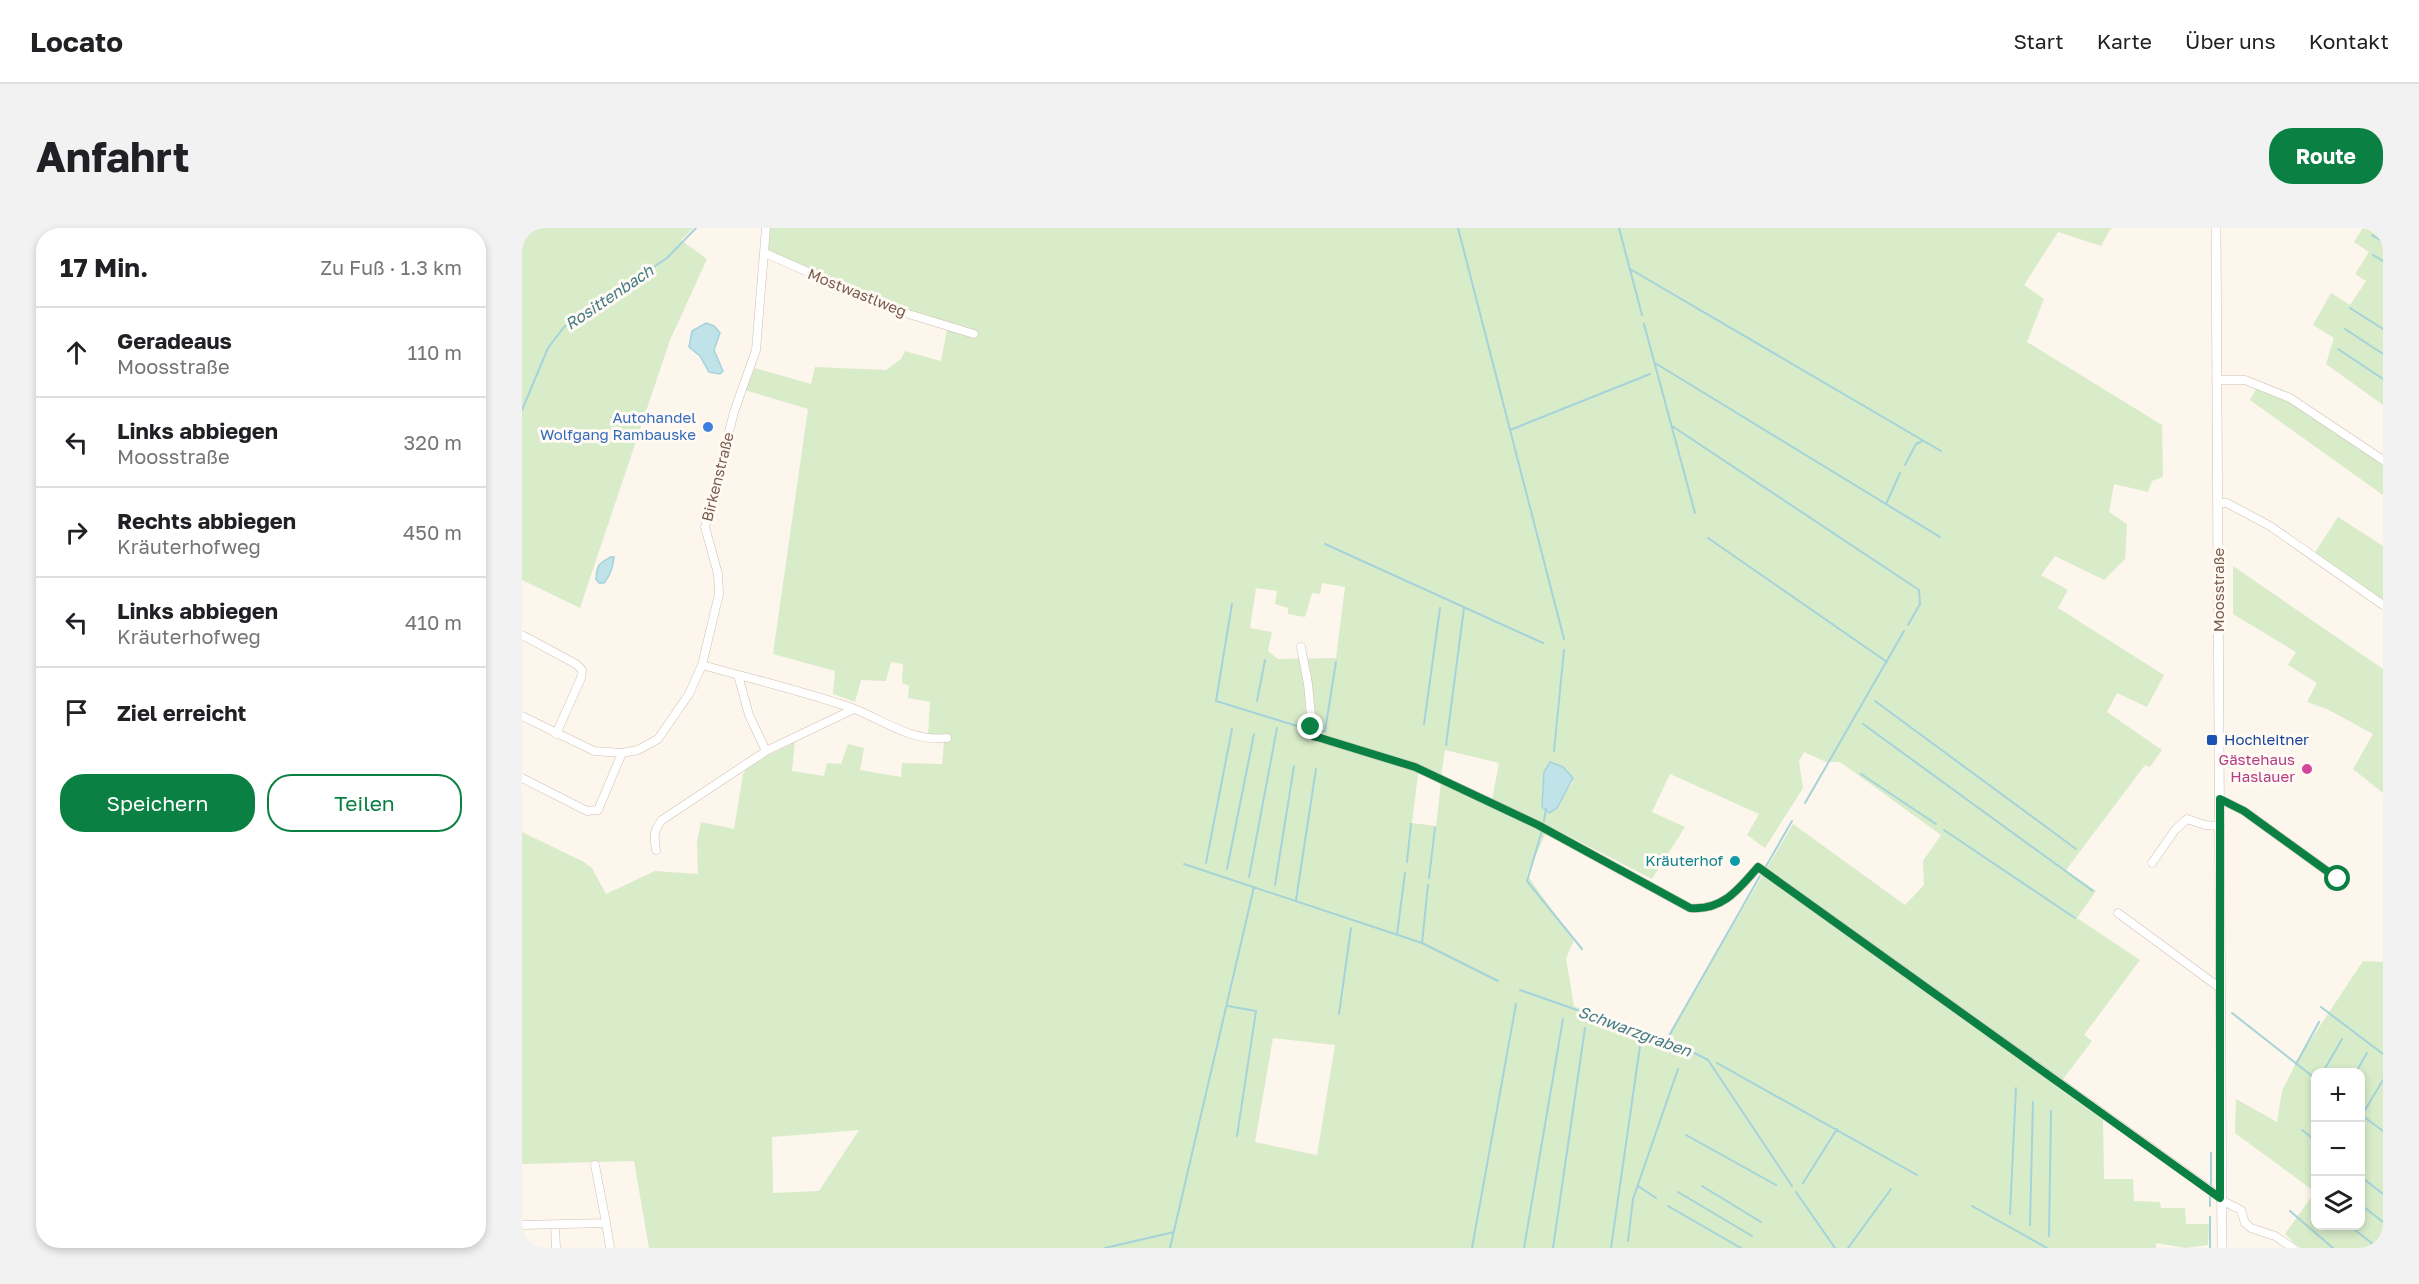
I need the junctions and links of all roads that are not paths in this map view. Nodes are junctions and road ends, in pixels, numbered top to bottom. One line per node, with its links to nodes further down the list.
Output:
1 (766, 228): 3 (street)
2 (2216, 228): 5 (street, Moosstraße)
3 (765, 253): 4 (street, Mostwastlweg); 11 (street, Birkenstraße)
4 (974, 334)
5 (2218, 380): 6 (street); 7 (street, Moosstraße)
6 (2383, 460)
7 (2218, 502): 8 (street); 20 (street, Moosstraße)
8 (2383, 605)
9 (522, 635): 15 (street)
10 (1301, 647): 28 (street)
11 (702, 665): 12 (street); 18 (street, Birkenstraße)
12 (738, 675): 13 (street); 17 (street)
13 (854, 709): 16 (street); 17 (street)
14 (522, 716): 15 (street)
15 (556, 734): 18 (street)
16 (946, 738)
17 (766, 751): 22 (street)
18 (622, 753): 19 (street)
19 (522, 778)
20 (2220, 799): 21 (street, Moosstraße); 24 (street)
21 (2220, 826): 23 (street); 26 (street, Moosstraße)
22 (656, 850)
23 (2152, 863)
24 (2338, 879)
25 (2118, 913): 26 (street)
26 (2220, 987): 28 (street, Moosstraße)
27 (595, 1166): 29 (street)
28 (2221, 1200): 34 (street, Moosstraße); 35 (street)
29 (606, 1223): 31 (street); 33 (street)
30 (522, 1225): 31 (street)
31 (555, 1225): 32 (street)
32 (556, 1248)
33 (610, 1248)
34 (2222, 1248)
35 (2293, 1248)

